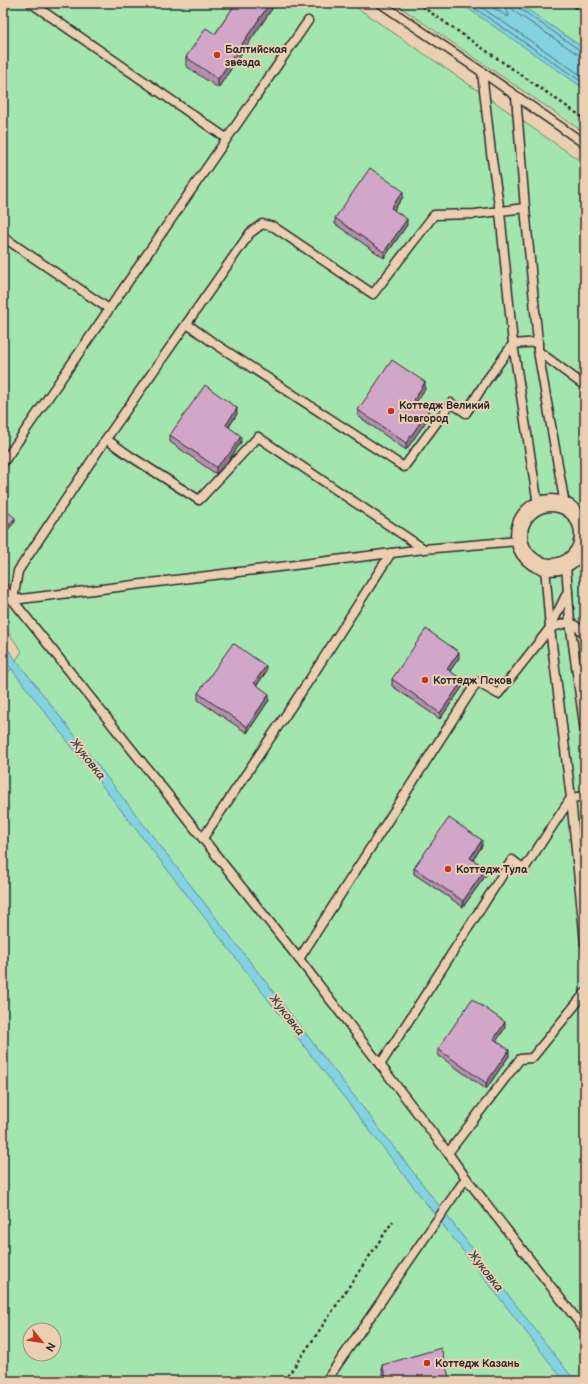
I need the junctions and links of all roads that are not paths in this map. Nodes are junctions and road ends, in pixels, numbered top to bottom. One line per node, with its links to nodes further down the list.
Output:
1 (31, 3): 6 (lane)
2 (380, 3): 4 (lane)
3 (308, 21): 6 (lane)
4 (482, 72): 5 (lane); 9 (lane)
5 (516, 96): 7 (lane); 8 (lane)
6 (226, 138): 11 (lane)
7 (585, 144)
8 (525, 208): 9 (lane); 13 (lane)
9 (500, 212): 12 (lane); 14 (lane)
10 (3, 236): 11 (lane)
11 (109, 309): 18 (lane)
12 (187, 324): 14 (lane); 17 (lane)
13 (538, 342): 14 (lane); 15 (lane)
14 (513, 344): 19 (lane)
15 (538, 351): 16 (lane); 20 (lane)
16 (585, 386)
17 (106, 439): 23 (lane); 29 (lane)
18 (3, 464)
19 (538, 505): 20 (street); 22 (street)
20 (565, 506): 21 (street)
21 (584, 529): 25 (street)
22 (519, 541): 23 (lane); 26 (street)
23 (424, 549): 24 (lane)
24 (391, 553): 29 (lane); 36 (lane)
25 (566, 565): 26 (street); 28 (lane)
26 (545, 567): 31 (lane)
27 (3, 588): 29 (lane)
28 (568, 591): 30 (lane); 31 (lane)
29 (13, 600): 36 (lane)
30 (570, 622): 31 (lane); 32 (lane); 33 (lane)
31 (550, 628): 35 (lane); 38 (lane)
32 (585, 633)
33 (585, 732)
34 (585, 796): 35 (lane)
35 (571, 798): 37 (lane); 40 (lane)
36 (203, 838): 38 (lane)
37 (585, 942)
38 (299, 959): 40 (lane)
39 (585, 993): 41 (lane)
40 (380, 1066): 41 (lane)
41 (448, 1153): 42 (lane)
42 (466, 1178): 43 (lane); 44 (lane)
43 (585, 1330)
44 (326, 1381)

